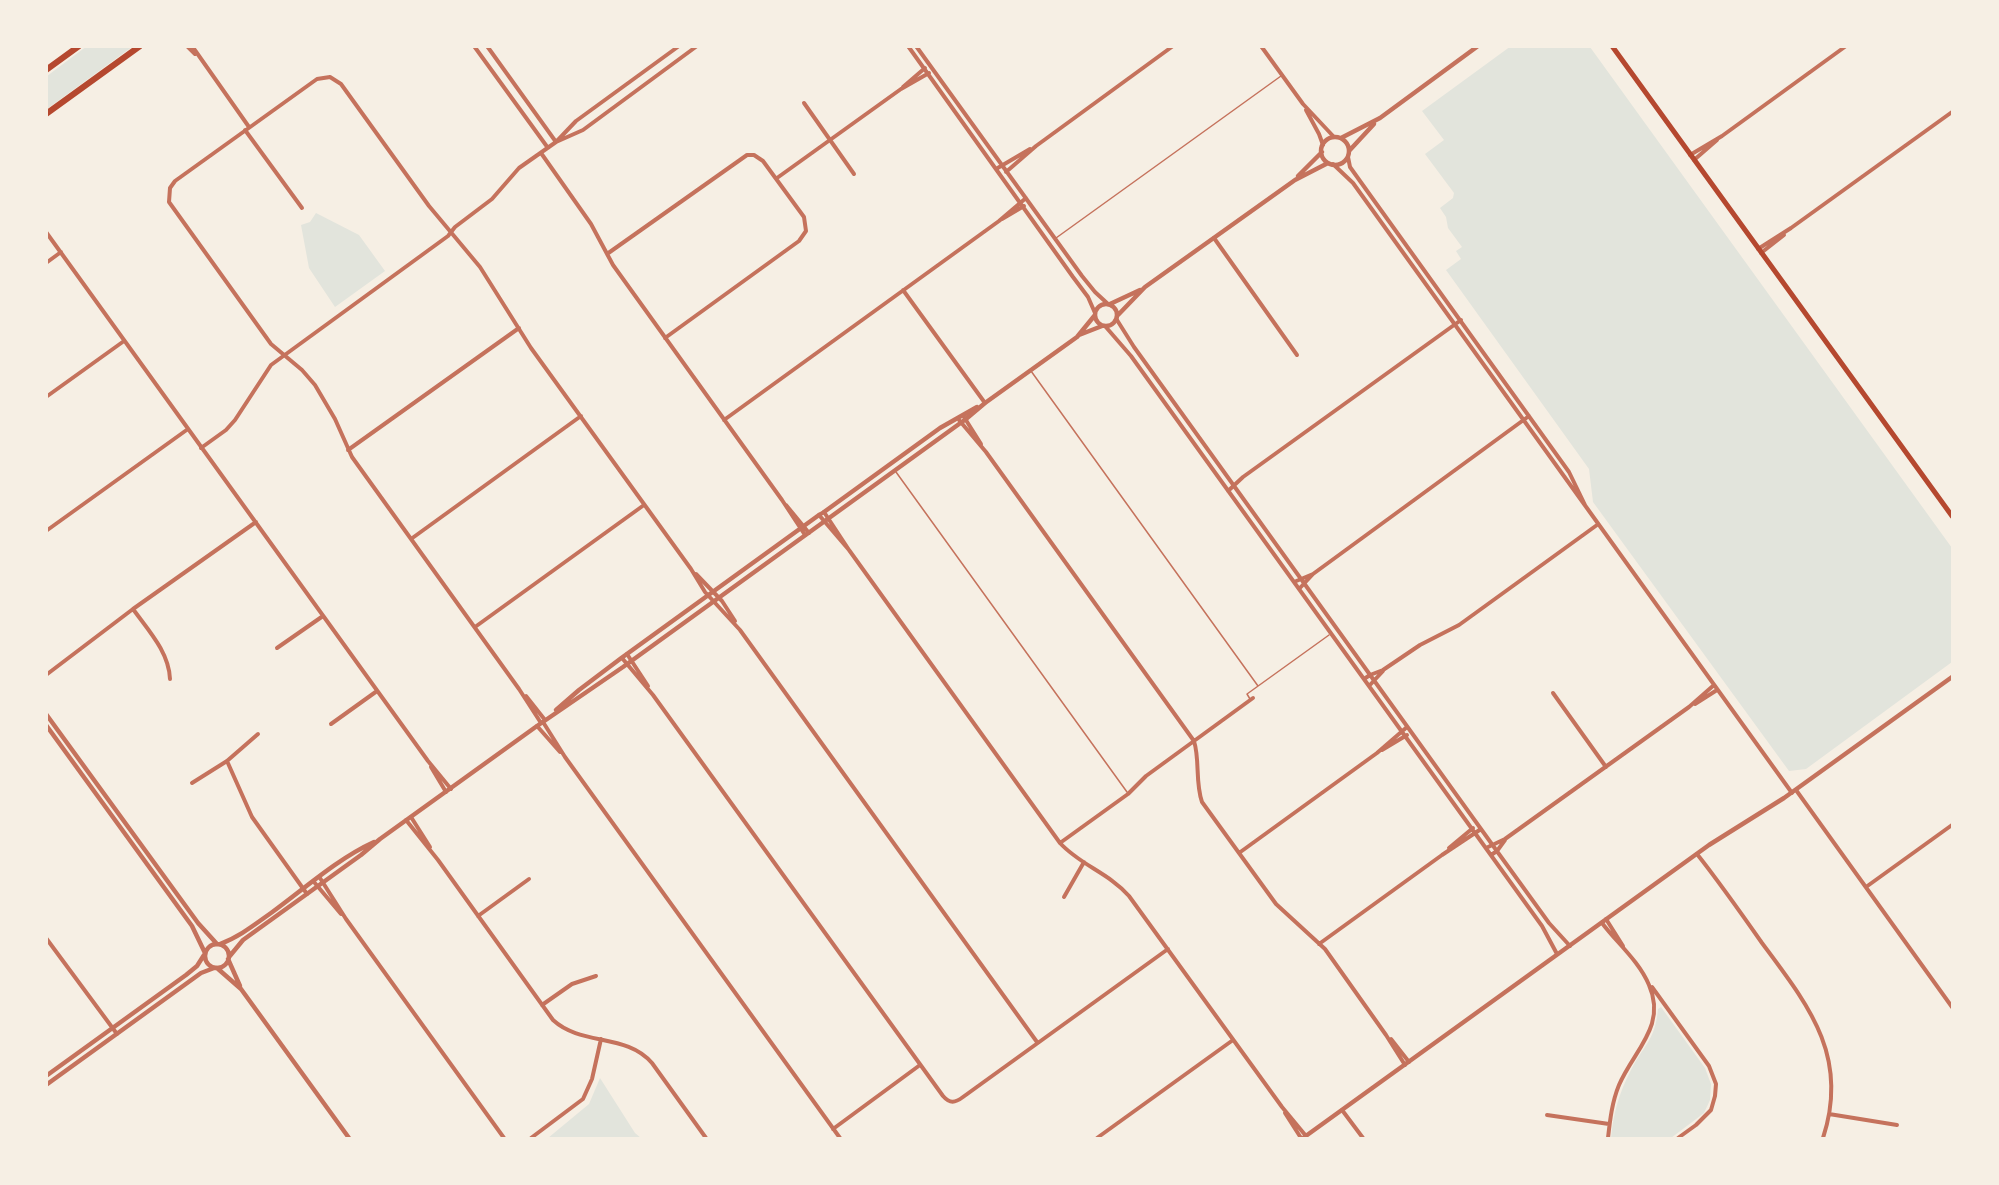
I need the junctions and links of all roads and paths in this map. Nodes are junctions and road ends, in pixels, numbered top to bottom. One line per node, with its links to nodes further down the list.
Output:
1 (79, 46): 19 (highway)
2 (140, 46): 26 (highway)
3 (187, 46): 15 (street)
4 (192, 46): 15 (street)
5 (474, 46): 35 (street)
6 (487, 46): 32 (street)
7 (679, 46): 32 (street)
8 (697, 46): 32 (street)
9 (1173, 46): 34 (street)
10 (1261, 46): 21 (street)
11 (1478, 46): 27 (street)
12 (1612, 46): 39 (main road)
13 (1845, 46): 39 (street)
14 (912, 47): 16 (street); 17 (street)
15 (198, 57): 28 (street)
16 (929, 64): 17 (street); 18 (street)
17 (924, 69): 20 (street); 22 (street)
18 (933, 69): 20 (street); 42 (street)
19 (46, 70)
20 (928, 74): 22 (street); 43 (street)
21 (1282, 75): 24 (street); 55 (lane)
22 (901, 89): 31 (street)
23 (804, 103): 31 (street)
24 (1303, 104): 29 (street); 33 (street)
25 (1953, 112): 57 (street)
26 (46, 114)
27 (1380, 118): 30 (street); 36 (street)
28 (247, 129): 52 (street); 54 (street); 73 (street)
29 (1334, 137): 30 (street); 33 (street)
30 (1341, 138): 36 (street)
31 (830, 140): 45 (street); 47 (street)
32 (556, 142): 35 (street)
33 (1323, 145): 37 (street)
34 (1036, 146): 42 (street); 44 (street)
35 (548, 148): 38 (street)
36 (1349, 151): 40 (street)
37 (1322, 152): 41 (street); 48 (street)
38 (541, 153): 54 (street); 59 (street)
39 (1692, 157): 57 (main road)
40 (1348, 158): 41 (street); 66 (street)
41 (1331, 164): 48 (street); 67 (street)
42 (1002, 165): 43 (street); 44 (street)
43 (996, 169): 46 (street)
44 (1007, 171): 46 (street); 49 (street)
45 (854, 174)
46 (1001, 176): 51 (street)
47 (777, 178): 59 (street); 71 (street)
48 (1294, 180): 56 (street)
49 (1026, 198): 50 (street); 51 (street)
50 (1029, 203): 51 (street); 55 (street)
51 (1022, 204): 62 (street); 64 (street)
52 (302, 208)
53 (46, 232): 58 (street)
54 (451, 232): 69 (street); 73 (street)
55 (1055, 238): 63 (street)
56 (1214, 238): 61 (street); 74 (street)
57 (1760, 251): 96 (main road)
58 (62, 252): 60 (street); 72 (street)
59 (607, 254): 71 (street)
60 (46, 263)
61 (1145, 287): 63 (street); 65 (street)
62 (903, 290): 77 (street); 81 (street)
63 (1109, 304): 64 (street); 65 (street)
64 (1095, 314): 68 (street); 70 (street)
65 (1117, 317): 68 (street); 89 (street)
66 (1461, 320): 67 (street); 79 (street)
67 (1455, 324): 82 (street); 88 (street)
68 (1104, 326): 70 (street); 90 (street)
69 (519, 328): 78 (street); 85 (street)
70 (1077, 337): 75 (street)
71 (665, 338): 81 (street)
72 (124, 341): 76 (street); 83 (street)
73 (284, 355): 84 (street); 85 (street)
74 (1297, 355)
75 (1031, 370): 77 (street); 126 (lane)
76 (46, 397)
77 (985, 403): 80 (street)
78 (581, 416): 93 (street); 103 (street)
79 (1529, 416): 82 (street); 94 (street)
80 (962, 419): 86 (street); 87 (street); 143 (street)
81 (724, 420): 100 (street)
82 (1524, 420): 94 (street); 104 (street)
83 (188, 429): 84 (street); 101 (street)
84 (201, 448): 98 (street)
85 (348, 450): 103 (street)
86 (891, 464): 87 (lane); 95 (street)
87 (895, 471): 97 (street); 150 (lane)
88 (1243, 477): 89 (street); 91 (street)
89 (1230, 482): 90 (street); 91 (street)
90 (1225, 486): 92 (street)
91 (1234, 487): 92 (street); 105 (street)
92 (1228, 491): 106 (street)
93 (645, 504): 109 (street); 113 (street)
94 (1588, 512): 99 (street)
95 (822, 513): 97 (street); 100 (street)
96 (1953, 516)
97 (827, 520): 102 (street); 158 (street)
98 (256, 522): 111 (street); 112 (street)
99 (1597, 525): 119 (street); 128 (street)
100 (802, 528): 102 (street); 109 (street)
101 (46, 531)
102 (807, 534): 110 (street)
103 (411, 539): 113 (street)
104 (1313, 574): 105 (street); 107 (street)
105 (1300, 578): 106 (street); 107 (street)
106 (1294, 582): 108 (street)
107 (1304, 584): 108 (street); 114 (street)
108 (1299, 589): 115 (street)
109 (711, 594): 110 (street); 117 (street)
110 (716, 600): 118 (street); 194 (street)
111 (133, 609): 120 (street); 123 (street)
112 (323, 615): 116 (street); 130 (street)
113 (475, 627): 135 (street)
114 (1337, 629): 115 (lane); 121 (street)
115 (1331, 634): 124 (street); 126 (lane)
116 (277, 648)
117 (625, 656): 118 (street); 135 (street)
118 (629, 662): 135 (street); 196 (street)
119 (1383, 670): 121 (street); 125 (street)
120 (46, 673)
121 (1370, 675): 124 (street); 125 (street)
122 (1953, 677): 149 (street)
123 (170, 679)
124 (1364, 679): 127 (street)
125 (1375, 682): 127 (street); 138 (street)
126 (1258, 686): 132 (lane)
127 (1369, 686): 139 (street)
128 (1714, 686): 129 (street); 133 (street)
129 (1717, 690): 133 (street); 149 (street)
130 (377, 691): 136 (street); 148 (street)
131 (1553, 693): 146 (street)
132 (1252, 699): 143 (street)
133 (1689, 707): 146 (street)
134 (46, 714): 177 (street)
135 (542, 723): 148 (street); 204 (street)
136 (331, 724)
137 (46, 725): 181 (street)
138 (1407, 727): 139 (street); 140 (street)
139 (1402, 731): 142 (street); 144 (street)
140 (1411, 732): 142 (street); 152 (street)
141 (258, 734): 145 (street)
142 (1405, 736): 144 (street); 154 (street)
143 (1194, 741): 150 (street); 162 (street)
144 (1377, 753): 162 (street)
145 (227, 761): 147 (street); 171 (street)
146 (1606, 767): 157 (street)
147 (192, 783)
148 (449, 790): 151 (street)
149 (1794, 792): 163 (street); 170 (street)
150 (1128, 794): 158 (street)
151 (408, 819): 168 (street); 173 (street)
152 (1478, 824): 154 (street); 155 (street)
153 (1953, 825): 170 (street)
154 (1472, 829): 156 (street); 164 (street)
155 (1481, 829): 156 (street); 159 (street)
156 (1475, 834): 160 (street); 164 (street)
157 (1505, 839): 159 (street); 161 (street)
158 (1060, 843): 166 (street)
159 (1492, 844): 160 (street); 161 (street)
160 (1486, 848): 165 (street)
161 (1497, 851): 165 (street); 179 (street)
162 (1239, 853): 178 (street)
163 (1697, 854): 175 (street); 200 (street)
164 (1442, 855): 178 (street)
165 (1491, 855): 182 (street)
166 (1084, 862): 172 (street); 180 (street)
167 (530, 879): 173 (street)
168 (322, 880): 169 (street); 174 (street)
169 (316, 884): 171 (street); 174 (street)
170 (1866, 887): 189 (street)
171 (305, 892): 177 (street); 183 (street)
172 (1064, 897)
173 (478, 916): 188 (street)
174 (346, 920): 206 (street)
175 (1604, 921): 179 (street); 186 (street)
176 (46, 938): 190 (street)
177 (218, 944): 181 (street); 183 (street)
178 (1319, 944): 195 (street)
179 (1570, 945): 182 (street)
180 (1168, 950): 193 (street); 194 (street)
181 (205, 954): 184 (street); 190 (street)
182 (1557, 954): 195 (street)
183 (228, 958): 184 (street); 187 (street)
184 (216, 968): 187 (street); 191 (street)
185 (596, 976): 188 (street)
186 (1648, 982): 202 (street); 214 (street)
187 (241, 989): 205 (street)
188 (542, 1005): 192 (street)
189 (1953, 1007)
190 (112, 1029): 191 (street); 197 (street)
191 (117, 1035): 198 (street)
192 (601, 1039): 207 (street); 208 (street)
193 (1233, 1040): 210 (street); 211 (street)
194 (1037, 1042): 196 (street)
195 (1407, 1063): 199 (street)
196 (920, 1065): 204 (street)
197 (46, 1076)
198 (46, 1085)
199 (1342, 1110): 211 (street); 212 (street)
200 (1828, 1114): 203 (street); 215 (street)
201 (1547, 1115): 202 (street)
202 (1609, 1124): 213 (street)
203 (1897, 1125)
204 (832, 1129): 209 (street)
205 (349, 1138)
206 (504, 1138)
207 (531, 1138)
208 (706, 1138)
209 (840, 1138)
210 (1097, 1138)
211 (1303, 1138)
212 (1363, 1138)
213 (1608, 1138)
214 (1678, 1138)
215 (1823, 1138)

